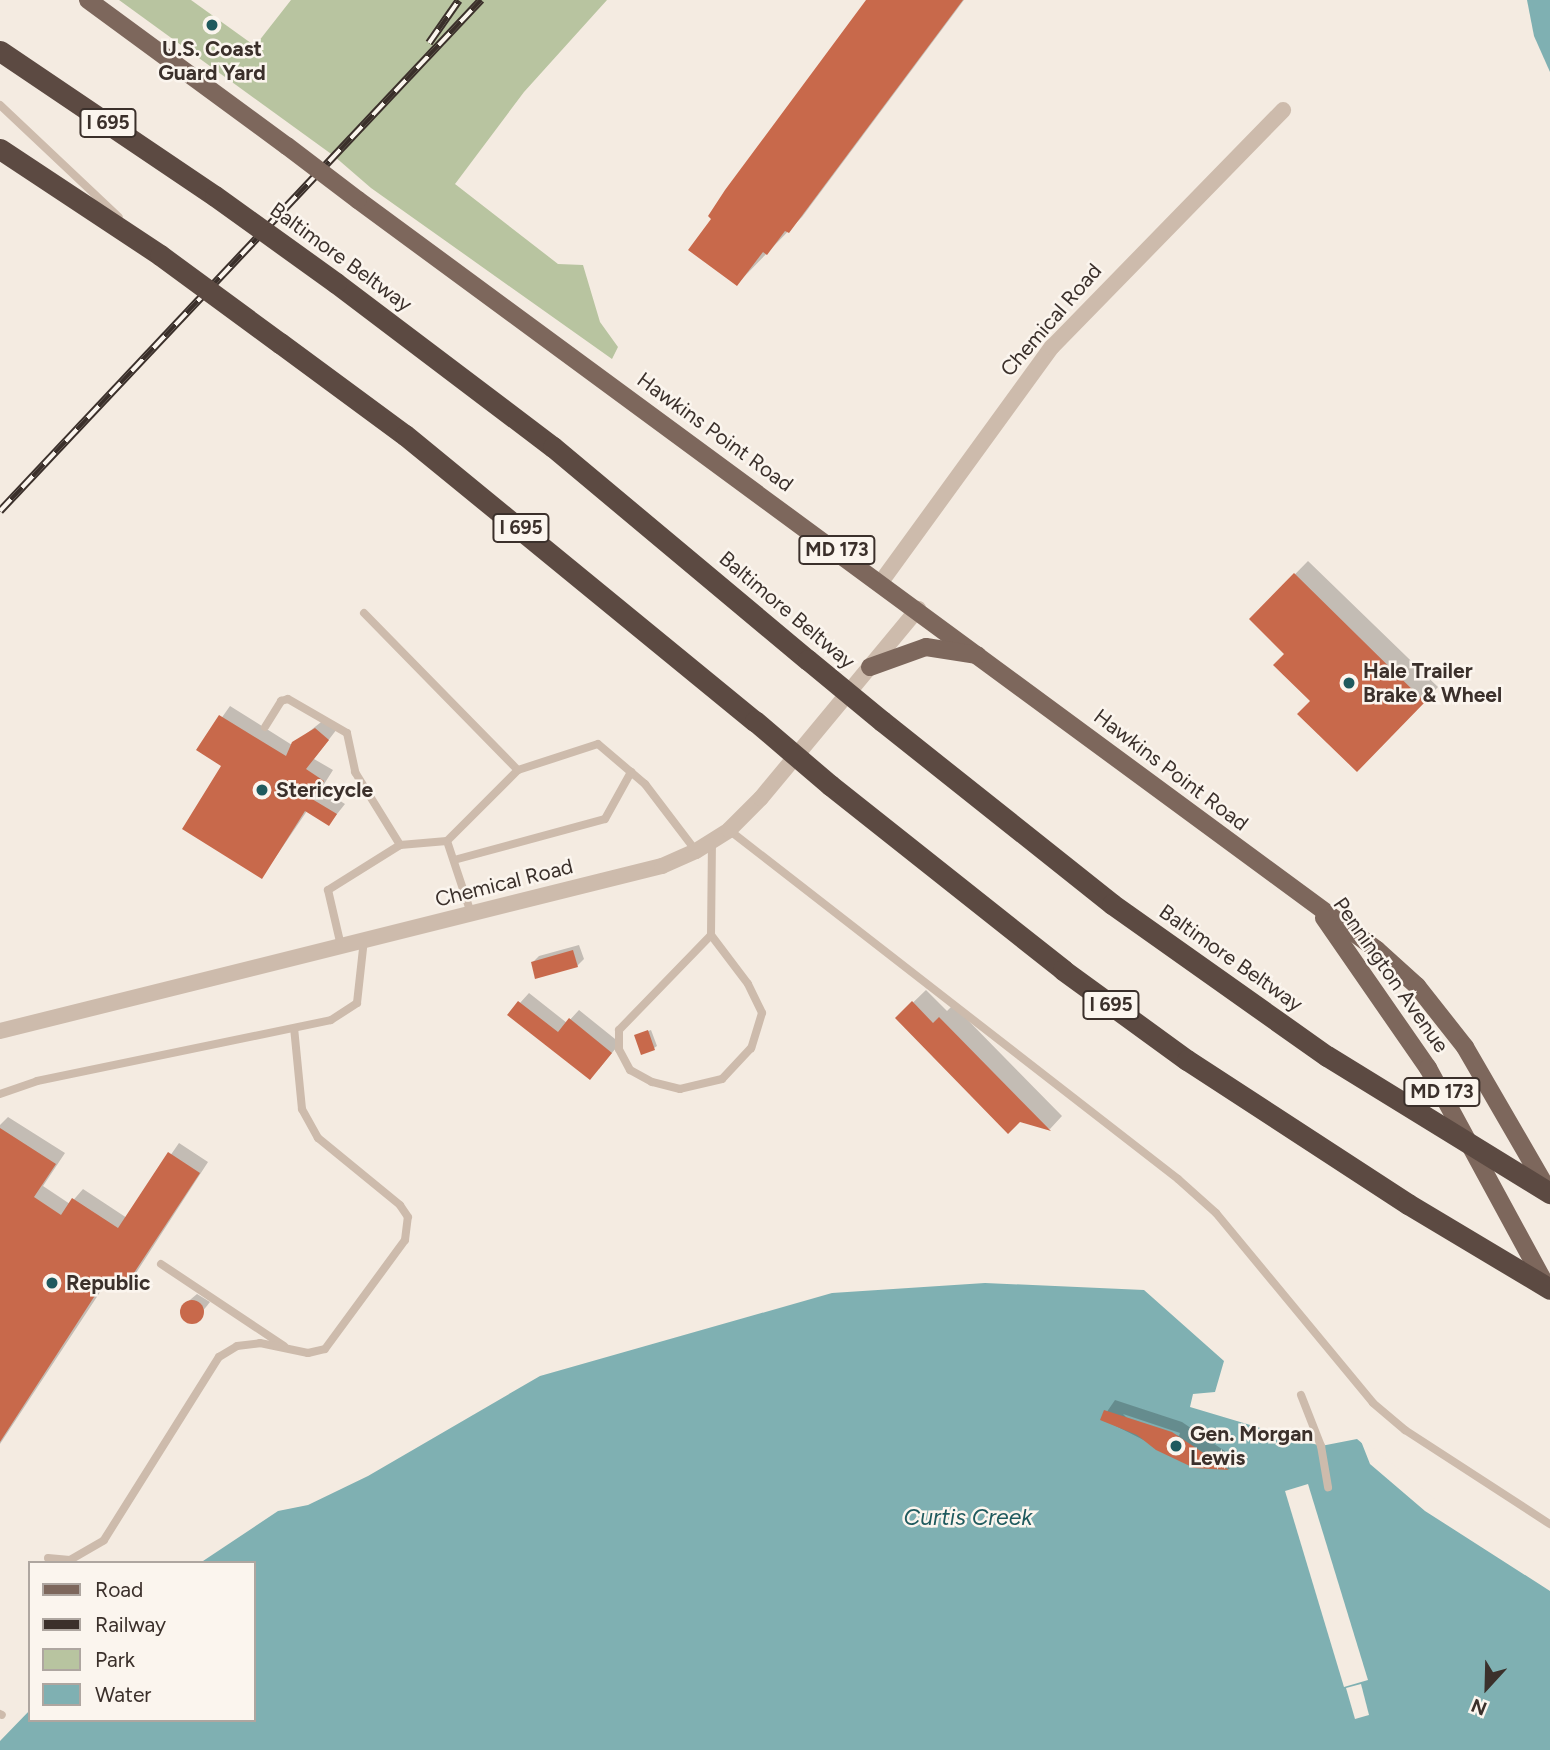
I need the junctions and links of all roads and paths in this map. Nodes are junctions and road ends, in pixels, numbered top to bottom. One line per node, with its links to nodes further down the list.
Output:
1 (88, 0): 9 (main road, Hawkins Point Road / MD 173, bridge)
2 (0, 51): 4 (highway, Baltimore Beltway / I 695)
3 (0, 63): 4 (lane)
4 (48, 82): 31 (highway, Baltimore Beltway / I 695, bridge)
5 (0, 105): 8 (lane)
6 (1283, 110): 9 (street, Chemical Road)
7 (0, 149): 8 (highway, I 695)
8 (160, 255): 33 (highway, I 695, bridge)
9 (881, 582): 10 (main road, Hawkins Point Road / MD 173)
10 (918, 609): 12 (main road, Hawkins Point Road / MD 173); 13 (street, Chemical Road)
11 (364, 613): 15 (lane)
12 (979, 655): 13 (main road); 23 (main road, Hawkins Point Road / MD 173)
13 (870, 667): 17 (street, Chemical Road)
14 (265, 727): 20 (lane)
15 (517, 770): 16 (lane); 18 (lane)
16 (631, 772): 21 (lane); 22 (lane)
17 (729, 830): 19 (street, Chemical Road); 37 (lane)
18 (447, 841): 20 (lane); 22 (lane)
19 (712, 841): 21 (street, Chemical Road); 25 (lane)
20 (400, 845): 27 (lane)
21 (696, 851): 24 (street, Chemical Road)
22 (454, 860): 24 (lane)
23 (1313, 904): 31 (main road, Pennington Avenue / MD 173); 33 (main road, Pennington Avenue / MD 173)
24 (471, 913): 26 (street, Chemical Road)
25 (710, 935): 25 (lane)
26 (364, 940): 27 (street, Chemical Road); 28 (lane)
27 (341, 946): 29 (street, Chemical Road)
28 (294, 1028): 30 (lane); 34 (lane)
29 (0, 1031)
30 (0, 1094)
31 (1550, 1194)
32 (161, 1264): 34 (lane)
33 (1550, 1291)
34 (287, 1348): 38 (lane)
35 (1301, 1395): 36 (lane)
36 (1328, 1487)
37 (1550, 1524)
38 (48, 1558)

